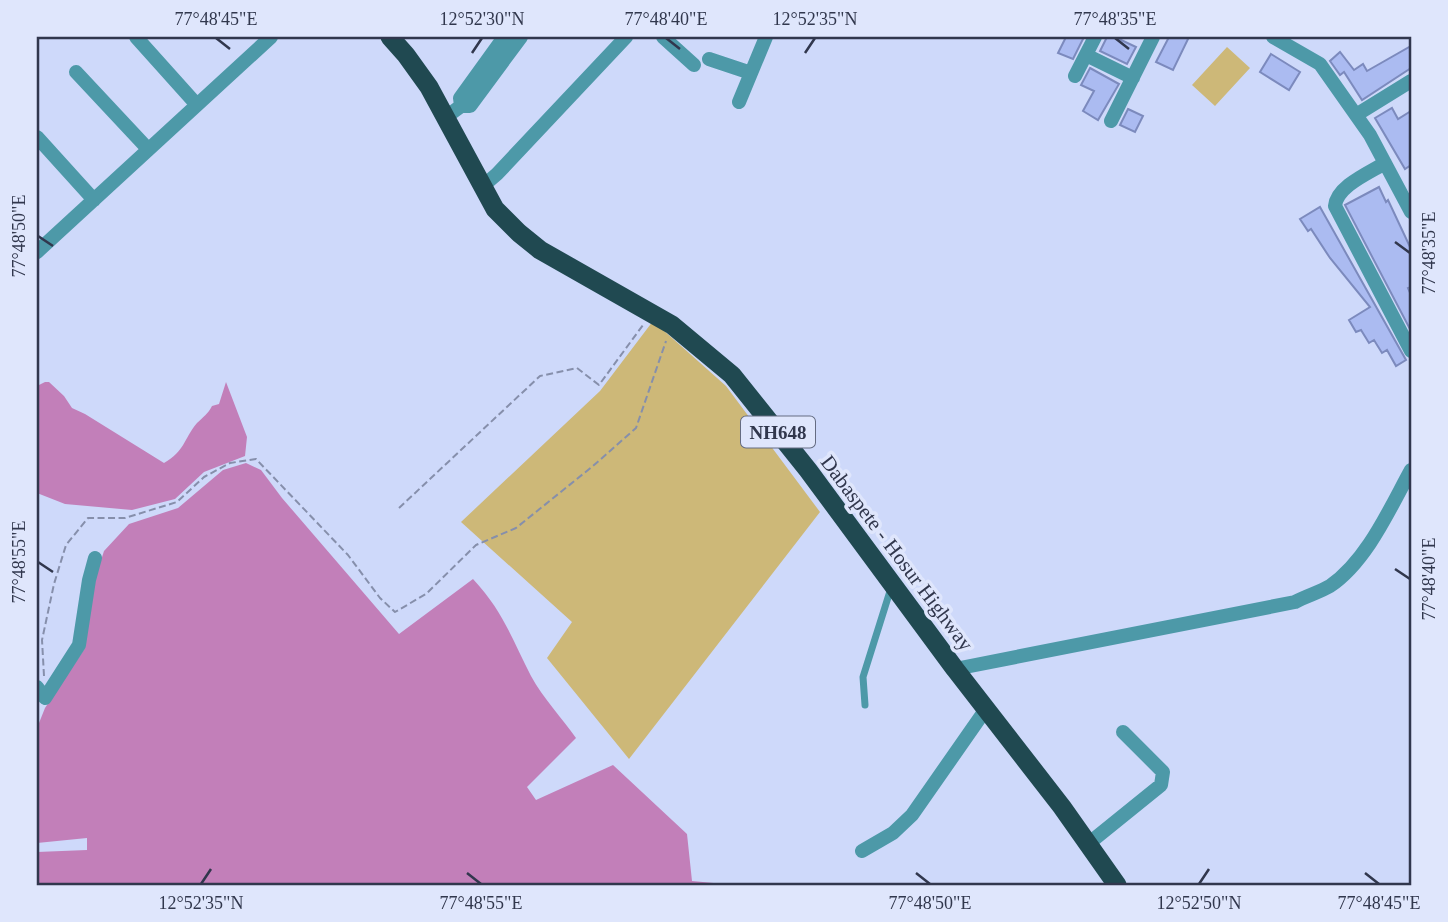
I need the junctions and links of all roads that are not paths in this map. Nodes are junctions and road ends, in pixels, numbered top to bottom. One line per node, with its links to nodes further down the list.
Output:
1 (136, 37): 21 (street)
2 (271, 37): 21 (street)
3 (390, 37): 22 (highway, Dabaspete - Hosur Highway / NH648)
4 (504, 37): 22 (street)
5 (521, 37): 22 (street)
6 (626, 37): 28 (street)
7 (663, 37): 14 (street)
8 (765, 37): 16 (street)
9 (1095, 37): 12 (street)
10 (1153, 37): 18 (street)
11 (1273, 37): 23 (street)
12 (1086, 55): 17 (street); 18 (street)
13 (709, 59): 16 (street)
14 (694, 65)
15 (76, 72): 26 (street)
16 (751, 73): 20 (street)
17 (1074, 76)
18 (1133, 78): 24 (street)
19 (1411, 81): 23 (street)
20 (739, 102)
21 (197, 105): 26 (street)
22 (454, 111): 28 (highway, Dabaspete - Hosur Highway / NH648)
23 (1356, 115): 27 (street)
24 (1111, 121)
25 (37, 137): 29 (street)
26 (148, 149): 29 (street)
27 (1385, 163): 30 (street); 32 (street)
28 (483, 186): 35 (highway, Dabaspete - Hosur Highway / NH648)
29 (94, 200): 31 (street)
30 (1411, 212)
31 (37, 252)
32 (1411, 351)
33 (1411, 470): 36 (street)
34 (95, 558): 37 (street)
35 (892, 584): 36 (highway, Dabaspete - Hosur Highway / NH648); 38 (lane)
36 (955, 669): 39 (highway, Dabaspete - Hosur Highway / NH648)
37 (41, 692)
38 (865, 705)
39 (986, 709): 41 (highway, Dabaspete - Hosur Highway / NH648); 42 (street)
40 (1123, 732): 41 (street)
41 (1088, 844): 43 (highway, Dabaspete - Hosur Highway / NH648)
42 (862, 851)
43 (1117, 885)

